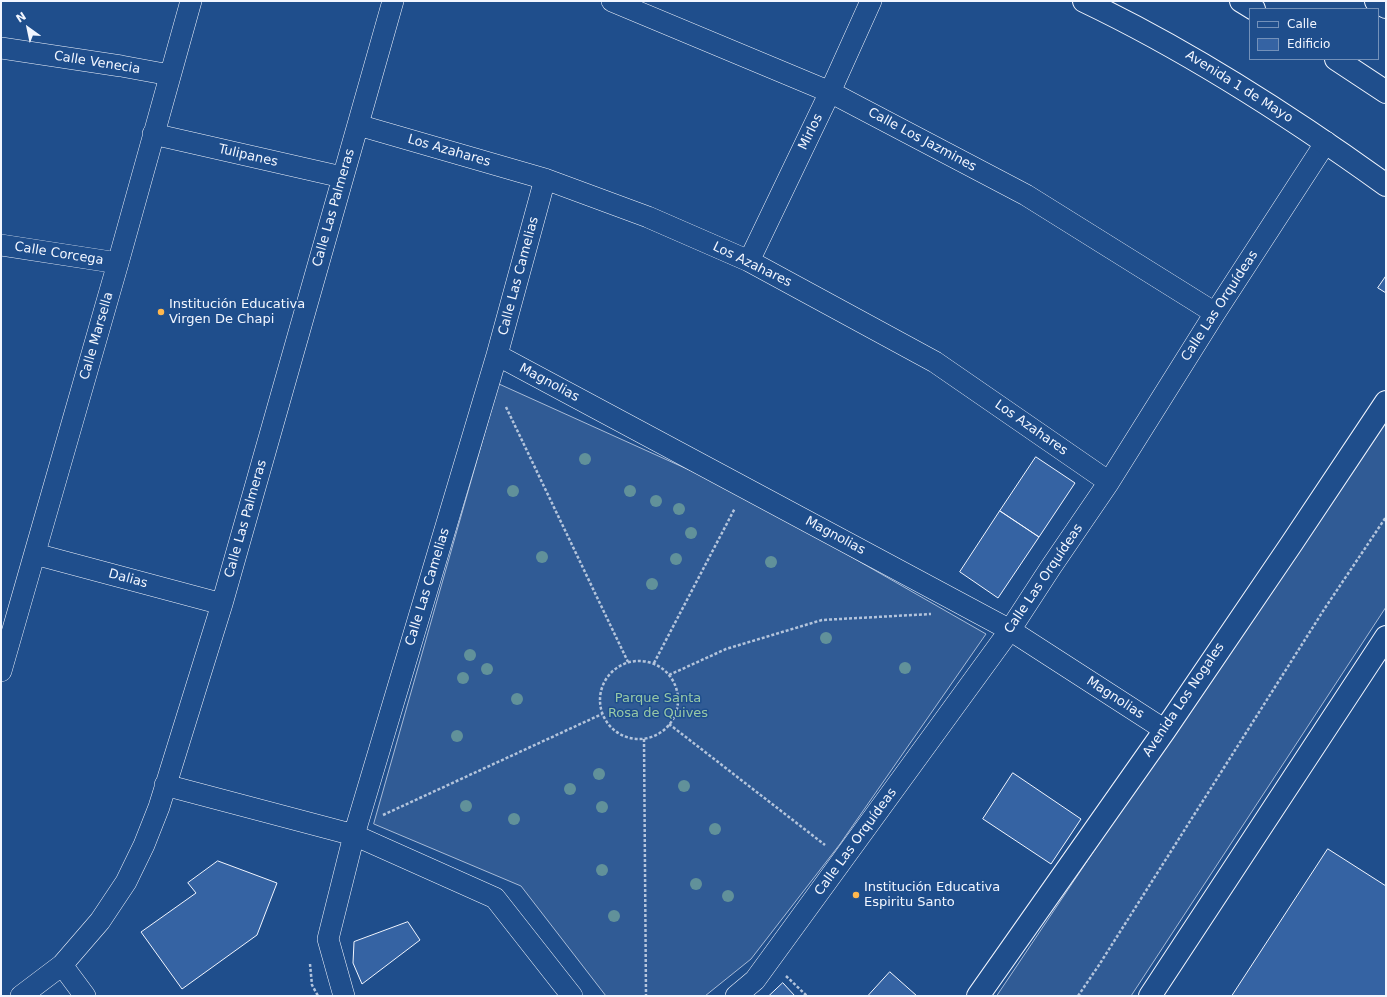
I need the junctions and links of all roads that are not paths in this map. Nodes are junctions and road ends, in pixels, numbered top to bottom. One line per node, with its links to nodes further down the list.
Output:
1 (191, 1): 12 (street, Calle Marsella)
2 (393, 1): 15 (street, Calle Las Palmeras)
3 (612, 1): 13 (street, Calle Los Jazmines)
4 (871, 1): 13 (street, Mirlos)
5 (1084, 1): 17 (main road, Avenida 1 de Mayo)
6 (1241, 1): 9 (main road)
7 (1376, 1): 8 (main road)
8 (1386, 7)
9 (1252, 8)
10 (1, 48): 12 (street, Calle Venecia)
11 (1338, 60): 14 (main road)
12 (170, 75): 16 (street, Calle Marsella)
13 (830, 92): 22 (street, Mirlos); 24 (street, Calle Los Jazmines)
14 (1386, 92)
15 (358, 125): 18 (street, Calle Las Palmeras); 19 (street, Los Azahares)
16 (153, 134): 18 (street, Tulipanes); 23 (street, Calle Marsella)
17 (1326, 142): 20 (main road, Avenida 1 de Mayo); 24 (street, Calle Las Orquídeas)
18 (342, 177): 29 (street, Calle Las Palmeras)
19 (545, 179): 22 (street, Los Azahares); 25 (street, Calle Las Camelias)
20 (1386, 185)
21 (1, 245): 23 (street, Calle Corcega)
22 (749, 261): 27 (street, Los Azahares)
23 (118, 263): 28 (street, Calle Marsella)
24 (1215, 313): 27 (street, Calle Las Orquídeas)
25 (497, 355): 30 (street, Magnolias); 35 (street, Calle Las Camelias)
26 (1386, 402): 33 (main road, Avenida Los Nogales)
27 (1109, 482): 30 (street, Calle Las Orquídeas)
28 (35, 554): 29 (street, Dalias); 32 (street, Calle Marsella)
29 (222, 604): 34 (street, Calle Las Palmeras)
30 (1010, 630): 33 (street, Magnolias); 41 (street, Calle Las Orquídeas)
31 (1386, 637): 43 (main road)
32 (1, 671)
33 (1165, 730): 42 (main road, Avenida Los Nogales)
34 (165, 785): 35 (street); 36 (street, Calle Las Palmeras)
35 (357, 826): 39 (street, Calle Las Camelias); 40 (street)
36 (62, 965): 37 (street, Calle Las Palmeras); 38 (street)
37 (21, 996)
38 (85, 996)
39 (344, 996)
40 (572, 996)
41 (736, 996)
42 (978, 996)
43 (1150, 996)

